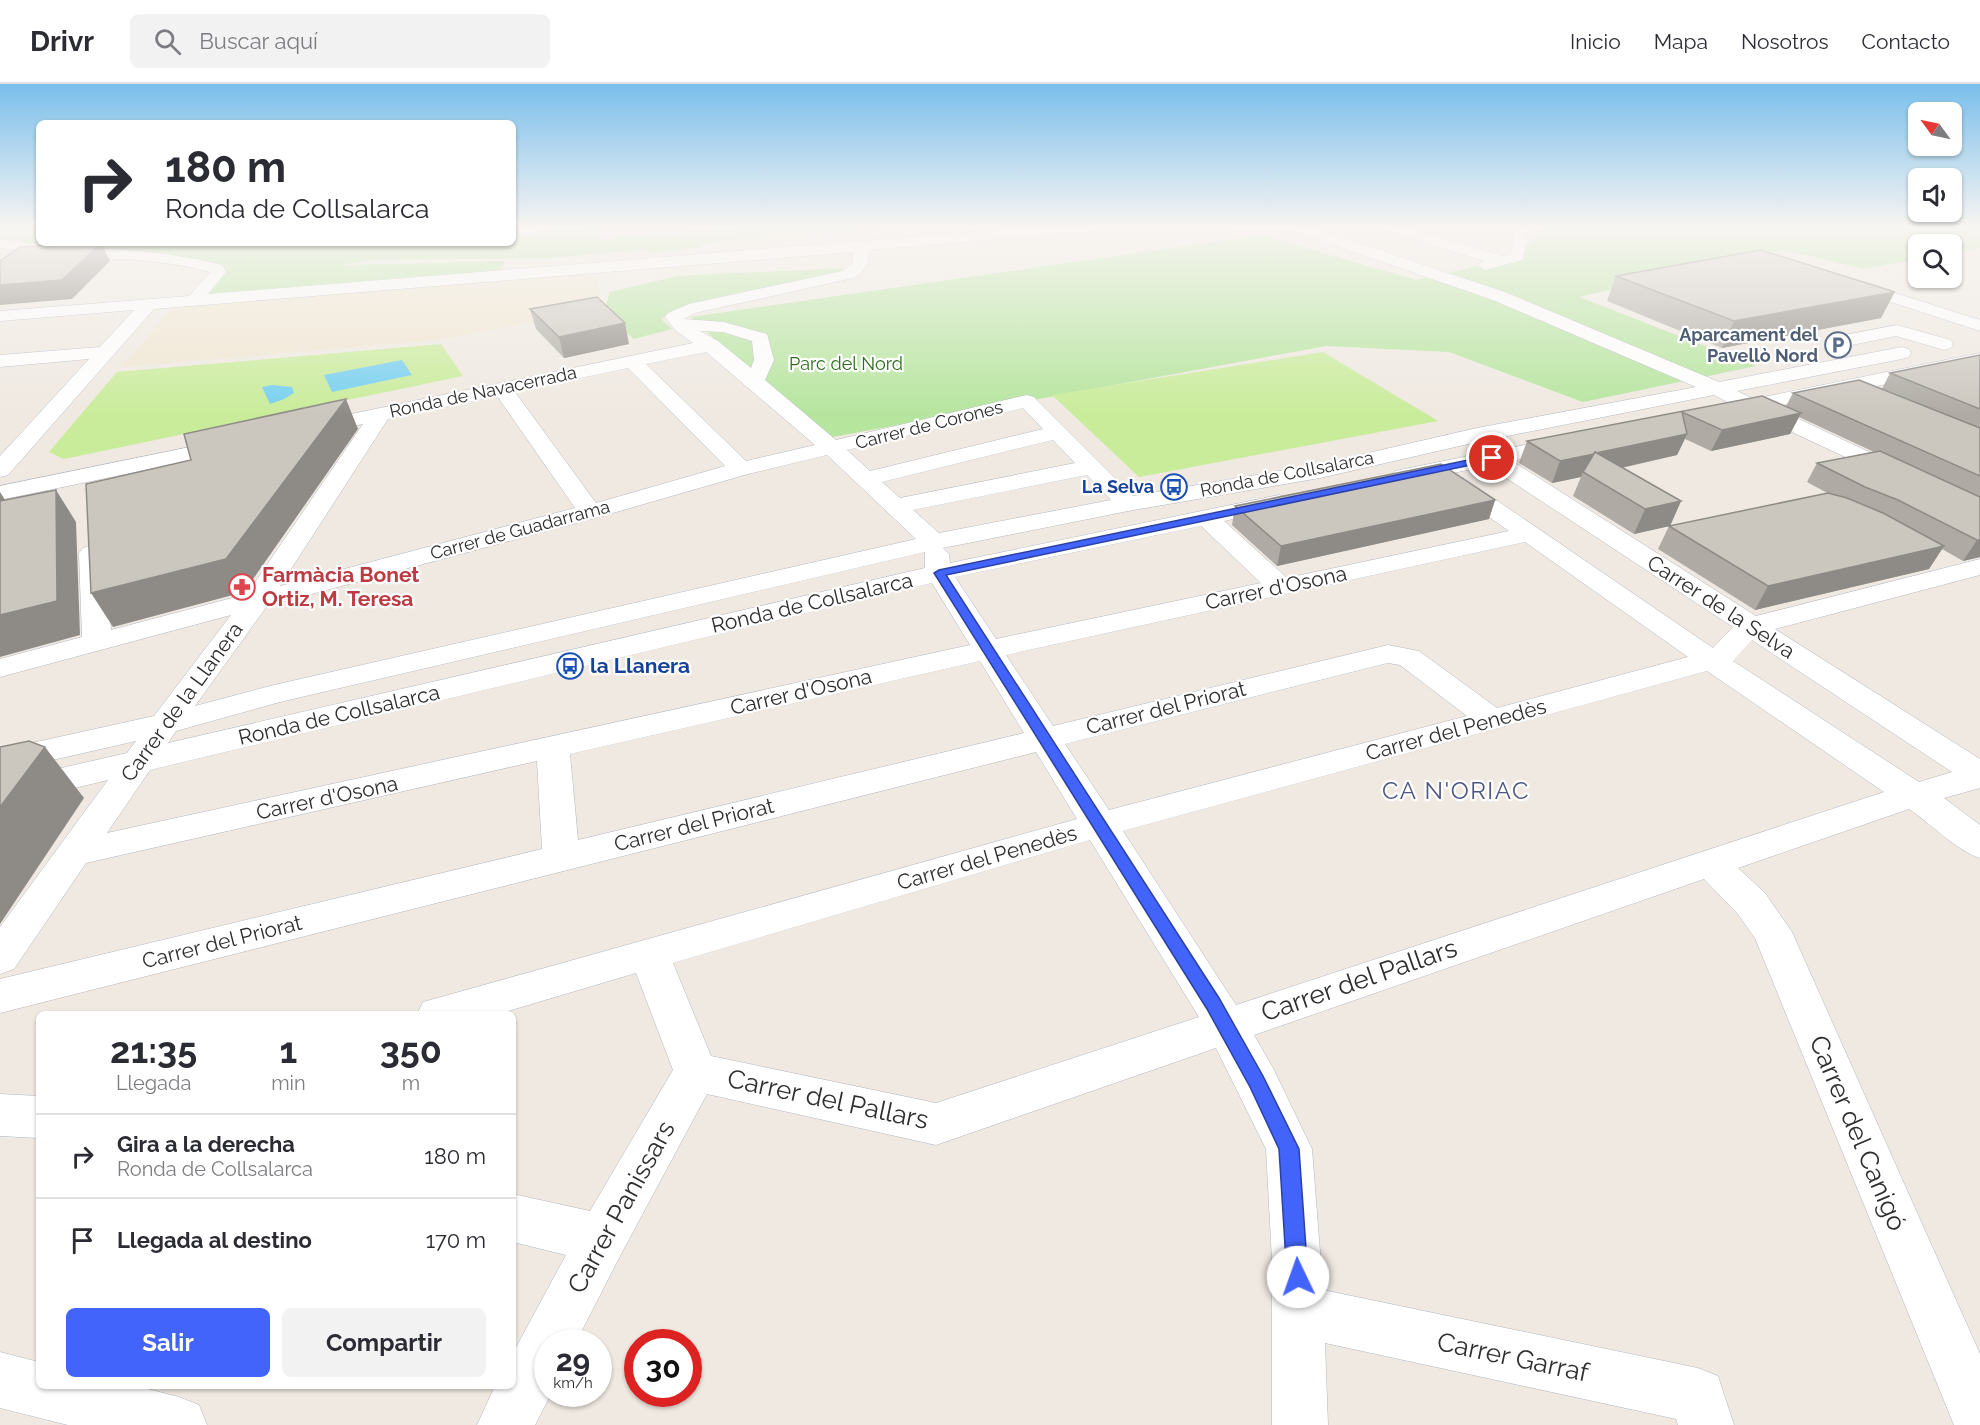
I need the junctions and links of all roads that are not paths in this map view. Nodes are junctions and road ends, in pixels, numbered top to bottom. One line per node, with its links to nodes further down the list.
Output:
1 (203, 290): 6 (street)
2 (334, 290): 6 (street)
3 (784, 290): 9 (street)
4 (1479, 290): 22 (street)
5 (1858, 290): 12 (street)
6 (193, 301): 7 (street)
7 (149, 304): 8 (street); 13 (street)
8 (0, 316)
9 (680, 325): 11 (street); 19 (street)
10 (1829, 344): 12 (street)
11 (711, 345): 14 (street, Ronda de Navacerrada); 19 (street, Carrer de Corones)
12 (1965, 345): 17 (street, Ronda de Collsalarca); 18 (street); 20 (street)
13 (106, 352): 15 (street); 40 (street)
14 (632, 360): 21 (street, Ronda de Navacerrada); 36 (street)
15 (0, 361)
16 (1771, 362): 17 (street)
17 (1797, 373): 22 (street, Ronda de Collsalarca)
18 (1980, 380)
19 (755, 381): 32 (street, Carrer de Corones)
20 (1849, 387): 23 (street); 24 (street)
21 (502, 388): 25 (street, Ronda de Navacerrada); 45 (street)
22 (1713, 389): 24 (street); 30 (street, Ronda de Collsalarca)
23 (1881, 400)
24 (1752, 406): 26 (street); 46 (street)
25 (381, 414): 28 (street, Ronda de Navacerrada); 56 (street, Carrer de la Llanera)
26 (1707, 415)
27 (1058, 432): 32 (street, Carrer de Corones); 35 (street); 38 (street, Carrer de Corones)
28 (291, 433)
29 (1594, 438): 34 (street, Ronda de Collsalarca)
30 (1461, 439): 33 (street, Ronda de Collsalarca); 34 (street, Carrer de la Selva)
31 (258, 440): 42 (street)
32 (831, 449): 36 (street, Carrer de Guadarrama); 38 (street, Carrer de Corones)
33 (1410, 449): 37 (street); 43 (street, Ronda de Collsalarca)
34 (1492, 458): 37 (street, Ronda de Collsalarca); 51 (street, Carrer de la Selva)
35 (1092, 466): 43 (street); 44 (street)
36 (741, 469): 45 (street, Carrer de Guadarrama)
37 (1437, 469): 39 (street, Ronda de Collsalarca); 48 (street)
38 (865, 479): 44 (street, Carrer de Corones)
39 (1379, 481)
40 (1, 487): 42 (street)
41 (1298, 498): 47 (street, Ronda de Collsalarca)
42 (89, 500): 58 (street)
43 (1128, 504): 50 (street, Ronda de Collsalarca)
44 (895, 506): 50 (street, Carrer de Corones)
45 (590, 512): 56 (street, Carrer de Guadarrama)
46 (1980, 513)
47 (1206, 517): 54 (street, Ronda de Collsalarca); 55 (street)
48 (1529, 534): 55 (street, Carrer d'Osona); 60 (street)
49 (1662, 538): 51 (street)
50 (934, 543): 54 (street); 63 (street, Ronda de Collsalarca)
51 (1628, 546): 57 (street, Carrer de la Selva)
52 (1931, 557): 53 (street)
53 (1970, 569): 57 (street, Carrer del Penedès)
54 (939, 573): 59 (street); 67 (street, Ronda de Collsalarca)
55 (1281, 587): 59 (street, Carrer d'Osona)
56 (257, 600): 58 (street, Carrer de Guadarrama); 63 (street, Carrer de la Llanera)
57 (1753, 628): 60 (street, Carrer del Penedès); 68 (street, Carrer de la Selva)
58 (97, 642): 61 (street, Carrer de Guadarrama)
59 (988, 650): 64 (street); 65 (street, Carrer d'Osona)
60 (1710, 659): 62 (street, Carrer del Penedès); 70 (street)
61 (0, 668)
62 (1492, 720): 64 (street, Carrer del Priorat); 71 (street, Carrer del Penedès)
63 (165, 723): 66 (street, Ronda de Collsalarca); 67 (street, Carrer de la Llanera)
64 (1044, 738): 71 (street); 74 (street, Carrer del Priorat)
65 (553, 748): 73 (street, Carrer d'Osona); 74 (street)
66 (0, 761)
67 (138, 762): 69 (street, Ronda de Collsalarca); 73 (street, Carrer de la Llanera)
68 (1980, 776): 70 (street, Carrer del Pallars)
69 (0, 794)
70 (1914, 796): 72 (street); 75 (street, Carrer del Pallars)
71 (1100, 825): 76 (street, Carrer del Penedès); 80 (street)
72 (1980, 845)
73 (74, 853): 77 (street, Carrer de la Llanera)
74 (561, 858): 78 (street, Carrer del Priorat)
75 (1710, 863): 80 (street, Carrer del Pallars); 90 (street, Carrer del Canigó)
76 (649, 954): 79 (street, Carrer del Penedès); 81 (street)
77 (0, 958)
78 (0, 996)
79 (449, 1011)
80 (1225, 1025): 81 (street, Carrer del Pallars); 86 (street)
81 (696, 1072): 85 (street, Carrer Panissars)
82 (0, 1115): 83 (street)
83 (36, 1117)
84 (516, 1219): 85 (street)
85 (602, 1238): 87 (street, Carrer Panissars)
86 (1298, 1311): 93 (street); 94 (street, Carrer Garraf)
87 (555, 1329)
88 (534, 1370): 92 (street, Carrer Panissars)
89 (0, 1380): 91 (street)
90 (1980, 1419)
91 (179, 1425)
92 (505, 1425)
93 (1300, 1425)
94 (1706, 1425)

